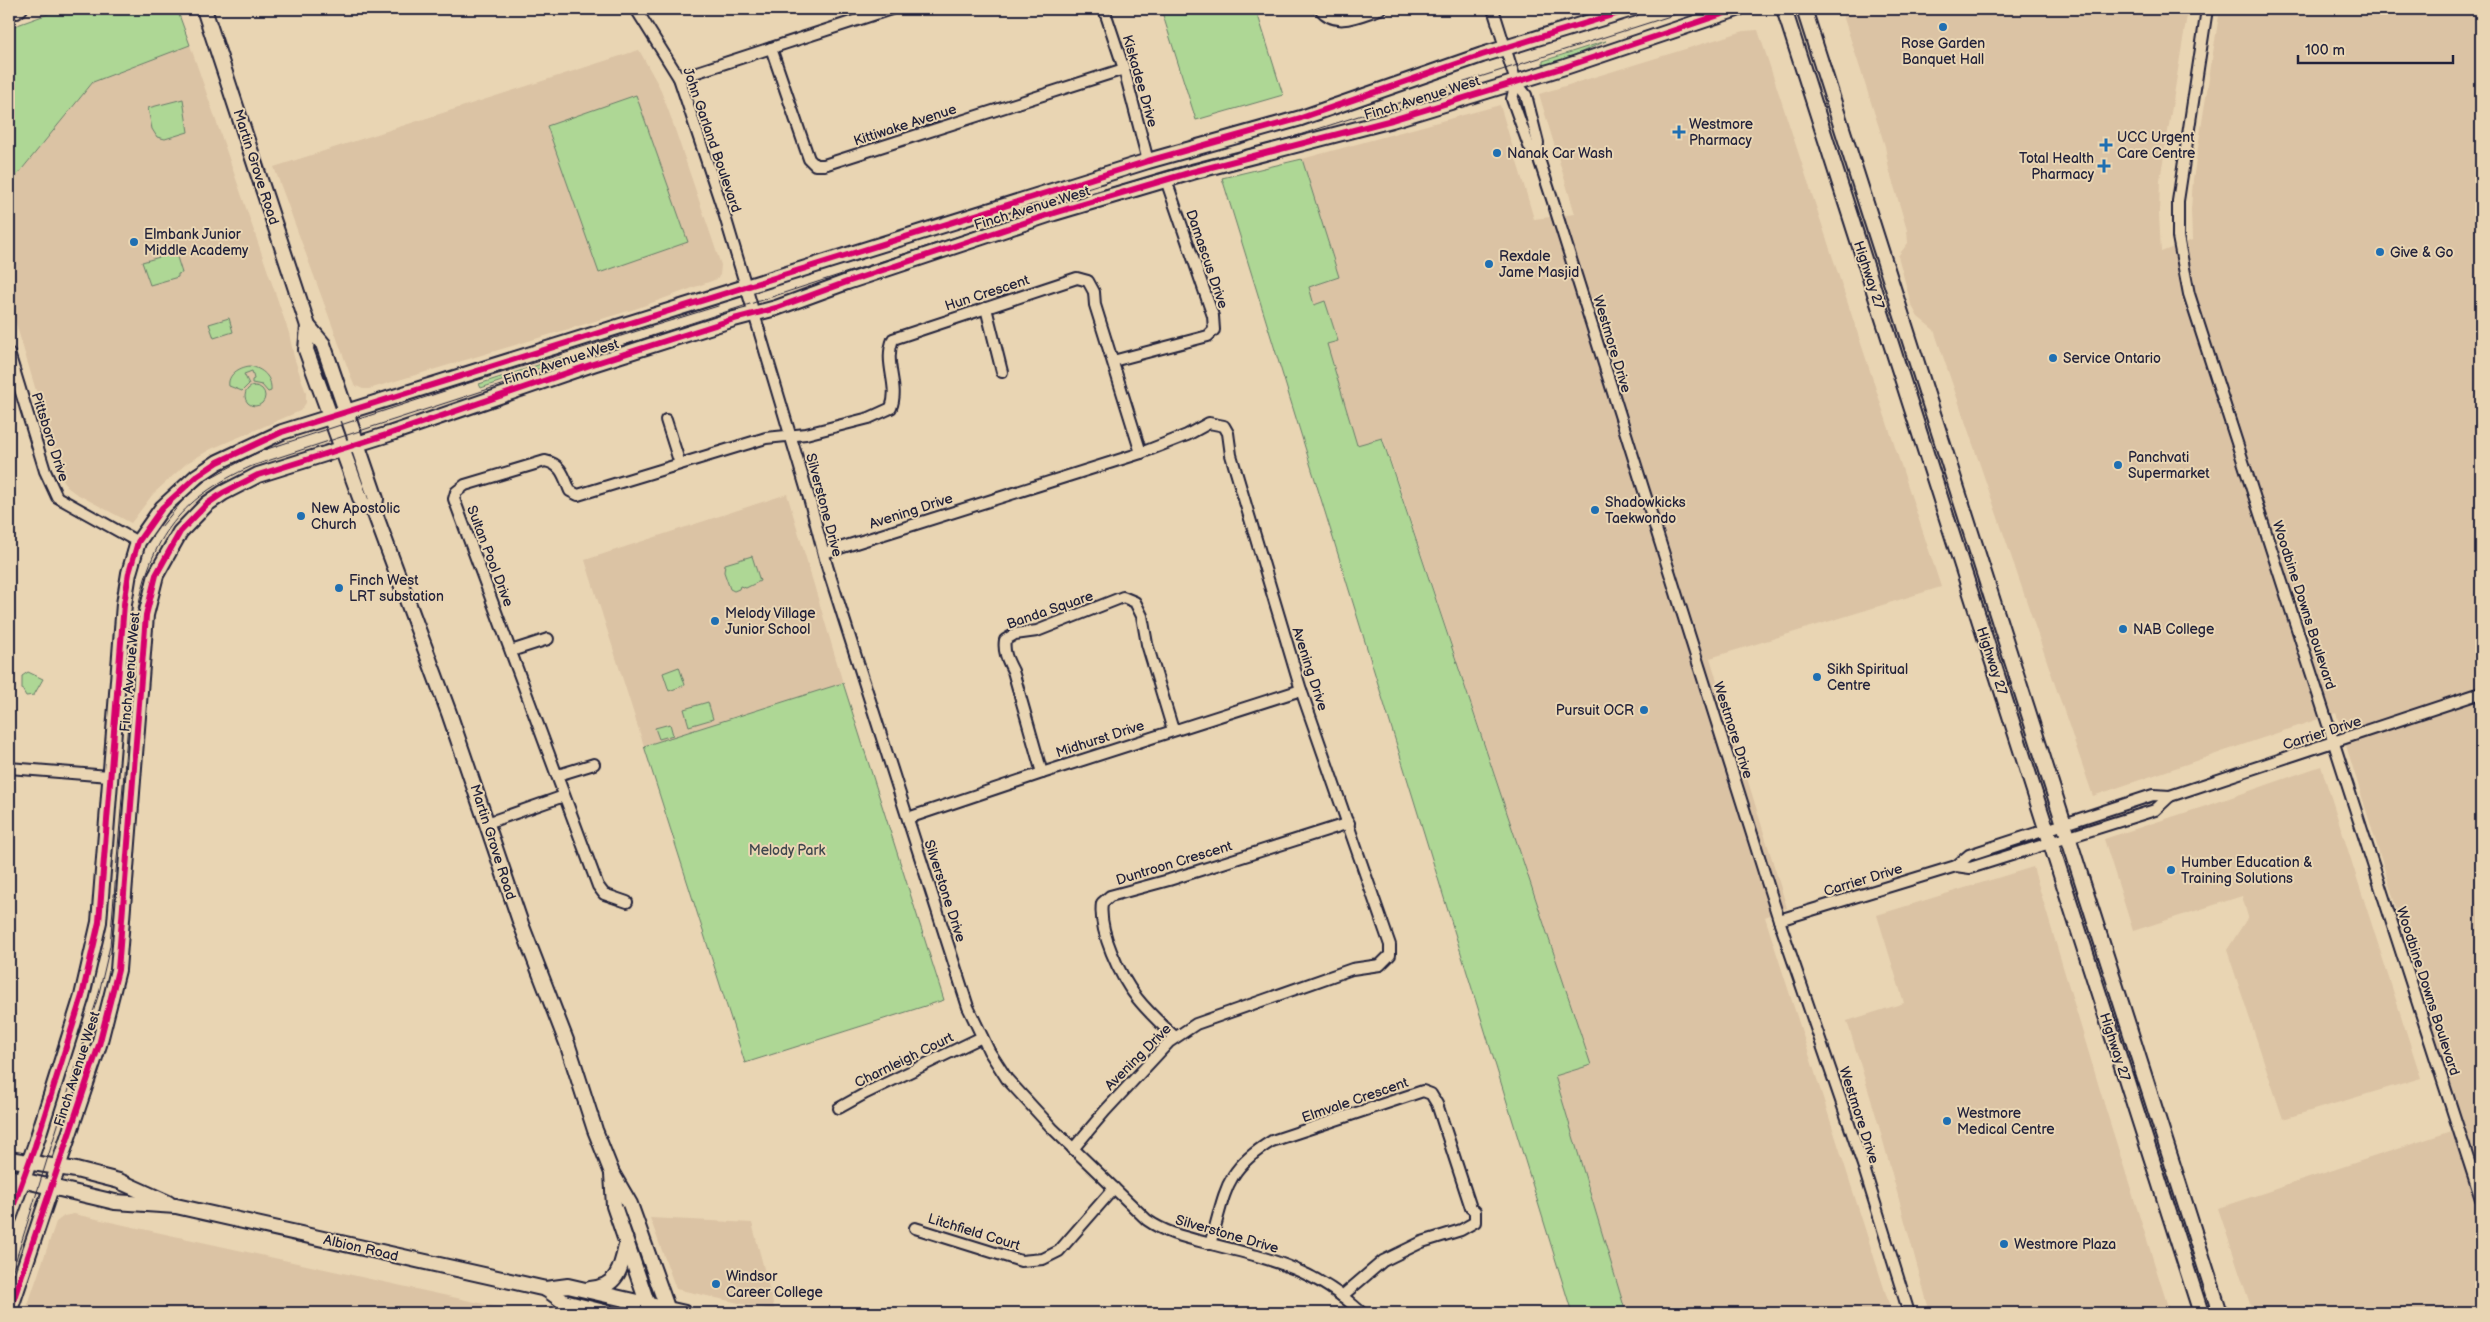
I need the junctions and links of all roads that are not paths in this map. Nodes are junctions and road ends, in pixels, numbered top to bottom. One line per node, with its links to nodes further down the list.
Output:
1 (204, 9): 23 (main road, Martin Grove Road)
2 (636, 9): 16 (street, John Garland Boulevard)
3 (891, 9): 13 (street)
4 (1104, 9): 15 (street, Kiskadee Drive)
5 (1320, 9): 6 (street)
6 (1380, 9)
7 (1493, 9): 14 (street, Westmore Drive)
8 (1632, 9): 14 (main road, Finch Avenue West)
9 (1737, 9): 17 (main road, Finch Avenue West)
10 (1784, 9): 55 (main road, Highway 27)
11 (1804, 9): 54 (main road, Highway 27)
12 (2207, 9): 43 (street, Woodbine Downs Boulevard)
13 (771, 48): 15 (street, Kittiwake Avenue); 16 (street)
14 (1506, 49): 17 (street, Westmore Drive); 18 (main road, Finch Avenue West)
15 (1124, 69): 18 (street, Kiskadee Drive)
16 (679, 78): 20 (street, John Garland Boulevard)
17 (1516, 82): 19 (main road, Finch Avenue West); 57 (street, Westmore Drive)
18 (1148, 161): 20 (main road, Finch Avenue West)
19 (1166, 180): 22 (main road, Finch Avenue West); 25 (street, Damascus Drive)
20 (747, 287): 22 (street, Silverstone Drive); 27 (main road, Finch Avenue West)
21 (986, 308): 25 (street, Hun Crescent); 26 (street); 30 (street, Hun Crescent)
22 (754, 314): 30 (street, Silverstone Drive); 31 (main road, Finch Avenue West)
23 (308, 326): 27 (main road, Martin Grove Road); 28 (main road, Martin Grove Road)
24 (9, 353): 36 (street, Pittsboro Drive)
25 (1112, 361): 33 (street, Hun Crescent)
26 (1002, 372)
27 (347, 411): 28 (main road, Finch Avenue West); 31 (main road, Martin Grove Road)
28 (329, 417): 32 (main road, Martin Grove Road); 36 (main road, Finch Avenue West)
29 (666, 420): 34 (street)
30 (791, 436): 34 (street, Sultan Pool Drive); 37 (street, Silverstone Drive)
31 (357, 443): 32 (main road, Finch Avenue West); 35 (main road, Martin Grove Road)
32 (341, 448): 35 (main road, Martin Grove Road); 64 (main road, Finch Avenue West)
33 (1141, 453): 37 (street, Avening Drive); 40 (street, Avening Drive)
34 (680, 464): 39 (street, Sultan Pool Drive)
35 (374, 511): 52 (main road, Martin Grove Road)
36 (138, 542): 48 (main road, Finch Avenue West)
37 (824, 553): 51 (street, Silverstone Drive)
38 (548, 639): 39 (street)
39 (511, 651): 47 (street, Sultan Pool Drive)
40 (1301, 690): 42 (street, Midhurst Drive); 53 (street, Avening Drive)
41 (2481, 693): 43 (street, Carrier Drive)
42 (1173, 730): 46 (street, Midhurst Drive); 46 (street, Banda Square)
43 (2334, 743): 50 (street, Carrier Drive); 69 (street, Woodbine Downs Boulevard)
44 (594, 764): 47 (street)
45 (9, 768): 48 (street)
46 (1042, 772): 51 (street, Midhurst Drive)
47 (558, 775): 49 (street, Sultan Pool Drive)
48 (109, 776): 63 (main road, Finch Avenue West)
49 (564, 796): 52 (street); 56 (street, Sultan Pool Drive)
50 (2170, 796): 54 (street, Carrier Drive); 54 (street, Carrier Drive)
51 (908, 818): 58 (street, Silverstone Drive)
52 (487, 823): 65 (main road, Martin Grove Road)
53 (1348, 823): 59 (street, Avening Drive); 59 (street, Duntroon Crescent)
54 (2068, 831): 55 (street, Carrier Drive); 86 (main road, Highway 27)
55 (2048, 836): 57 (street, Carrier Drive); 85 (main road, Highway 27)
56 (627, 902)
57 (1779, 920): 84 (street, Westmore Drive)
58 (982, 1037): 60 (street, Charnleigh Court); 61 (street, Silverstone Drive)
59 (1175, 1037): 61 (street, Avening Drive)
60 (839, 1108)
61 (1073, 1149): 68 (street, Silverstone Drive)
62 (9, 1159): 63 (main road, Albion Road)
63 (28, 1162): 64 (main road, Albion Road); 66 (main road, Finch Avenue West)
64 (60, 1168): 67 (main road, Finch Avenue West); 70 (main road, Albion Road)
65 (612, 1173): 73 (main road, Martin Grove Road); 79 (main road, Martin Grove Road)
66 (15, 1179): 67 (main road, Albion Road); 71 (main road, Finch Avenue West)
67 (52, 1188): 70 (main road, Albion Road); 80 (main road, Finch Avenue West)
68 (1114, 1188): 72 (street, Litchfield Court); 74 (street, Silverstone Drive)
69 (2481, 1199)
70 (176, 1206): 75 (main road, Albion Road)
71 (9, 1218)
72 (915, 1228)
73 (627, 1244): 76 (main road); 78 (main road, Martin Grove Road)
74 (1210, 1244): 77 (street, Silverstone Drive); 77 (street, Elmvale Crescent)
75 (546, 1289): 76 (main road, Albion Road); 81 (main road, Albion Road)
76 (584, 1289): 78 (main road, Albion Road)
77 (1342, 1296): 83 (street, Silverstone Drive)
78 (649, 1309): 79 (main road, Albion Road)
79 (669, 1311): 82 (main road, Albion Road)
80 (9, 1313)
81 (608, 1313)
82 (685, 1313)
83 (1362, 1313)
84 (1909, 1313)
85 (2201, 1313)
86 (2220, 1313)

